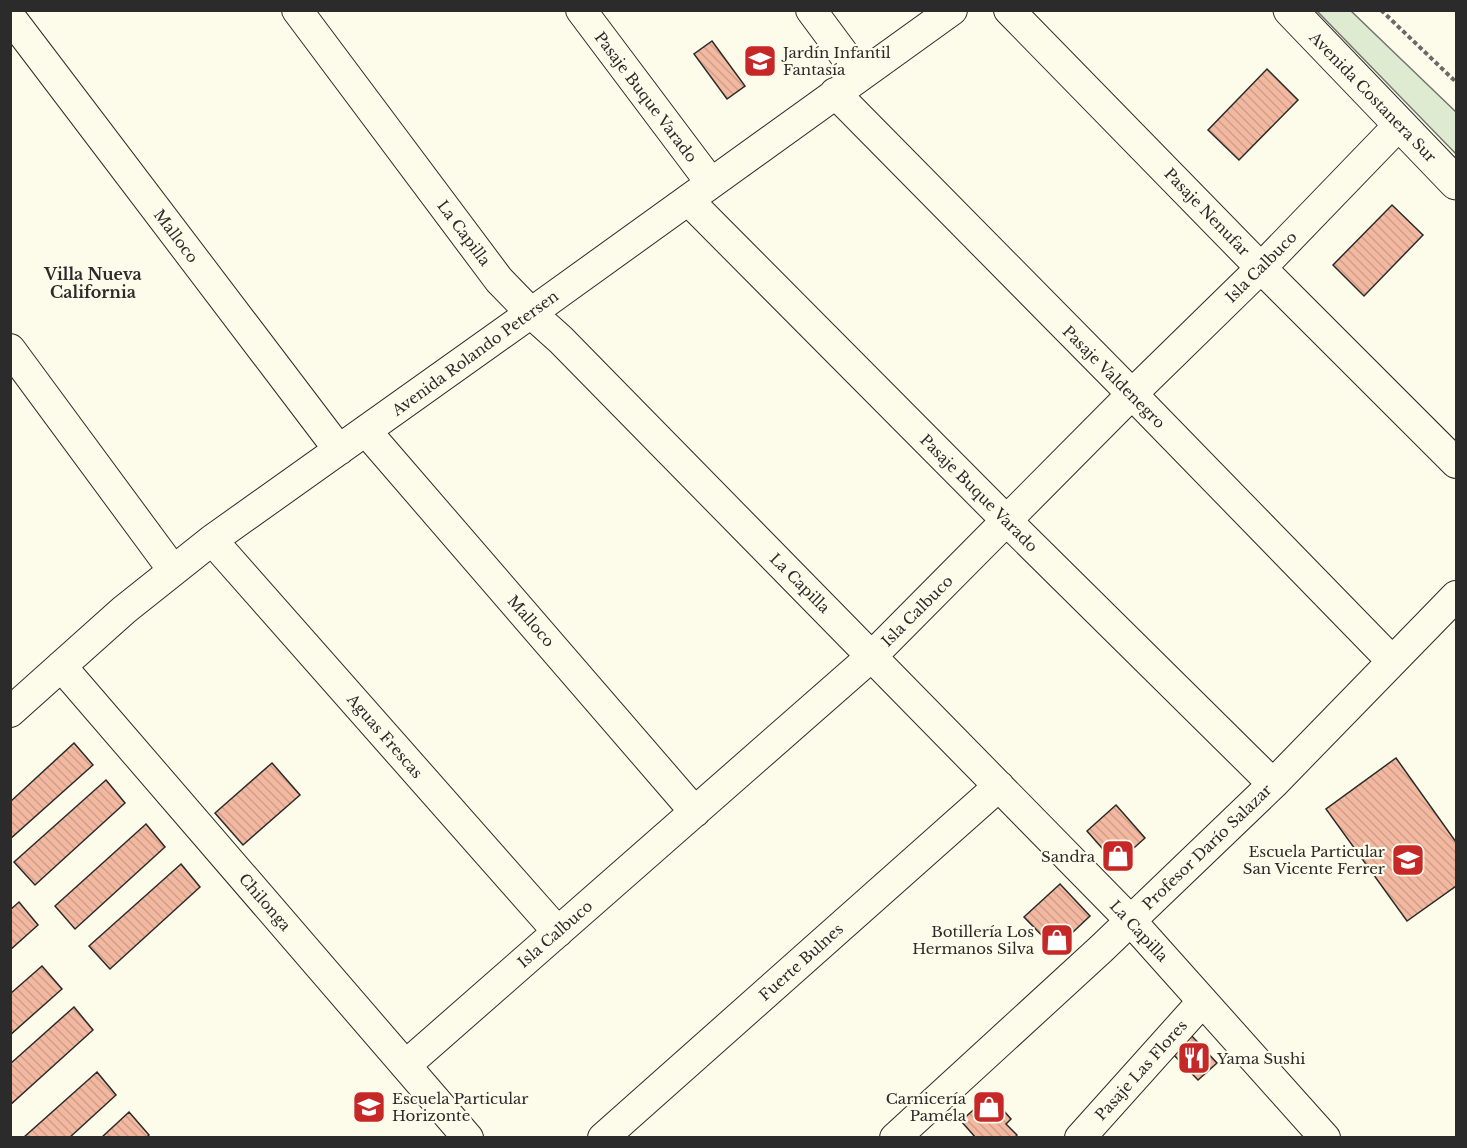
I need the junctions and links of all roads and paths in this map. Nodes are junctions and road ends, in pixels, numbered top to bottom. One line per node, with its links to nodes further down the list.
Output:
1 (297, 10): 16 (street, La Capilla)
2 (581, 10): 14 (street, Pasaje Buque Varado)
3 (811, 10): 9 (street)
4 (952, 10): 9 (street, Avenida Rolando Petersen)
5 (1009, 10): 15 (street, Pasaje Nenufar)
6 (1290, 10): 12 (main road, Avenida Costanera Sur)
7 (1381, 10): 10 (path)
8 (18, 19): 20 (street, Malloco)
9 (860, 76): 11 (street, Avenida Rolando Petersen)
10 (1456, 82)
11 (835, 93): 14 (street, Avenida Rolando Petersen); 18 (street, Pasaje Valdenegro)
12 (1399, 125): 13 (main road, Avenida Costanera Sur); 15 (street, Isla Calbuco)
13 (1456, 183)
14 (699, 191): 16 (street, Avenida Rolando Petersen); 22 (street, Pasaje Buque Varado)
15 (1262, 268): 18 (street, Isla Calbuco); 21 (street, Pasaje Nenufar)
16 (531, 313): 19 (street, Avenida Rolando Petersen); 26 (street, La Capilla)
17 (10, 349): 24 (street)
18 (1132, 394): 22 (street, Isla Calbuco); 27 (street, Pasaje Valdenegro)
19 (366, 430): 20 (street, Avenida Rolando Petersen); 32 (street, Malloco)
20 (339, 450): 23 (street, Avenida Rolando Petersen)
21 (1456, 463)
22 (1006, 520): 26 (street, Isla Calbuco); 30 (street, Pasaje Buque Varado)
23 (212, 540): 24 (street, Avenida Rolando Petersen); 34 (street, Aguas Frescas)
24 (173, 570): 28 (street, Avenida Rolando Petersen)
25 (1456, 596): 27 (street, Profesor Darío Salazar)
26 (872, 656): 31 (street, La Capilla); 32 (street, Isla Calbuco)
27 (1392, 661): 30 (street, Profesor Darío Salazar)
28 (61, 666): 29 (street, Avenida Rolando Petersen); 36 (street, Chilonga)
29 (10, 712)
30 (1272, 784): 33 (street, Profesor Darío Salazar)
31 (999, 786): 33 (street, La Capilla); 38 (street, Fuerte Bulnes)
32 (695, 812): 34 (street, Isla Calbuco)
33 (1131, 921): 35 (street, La Capilla); 39 (street, Profesor Darío Salazar)
34 (558, 932): 36 (street, Isla Calbuco)
35 (1202, 1002): 40 (street, Pasaje Las Flores); 41 (street, La Capilla)
36 (406, 1065): 37 (street, Chilonga)
37 (468, 1137)
38 (603, 1137)
39 (895, 1137)
40 (1080, 1137)
41 (1325, 1137)

